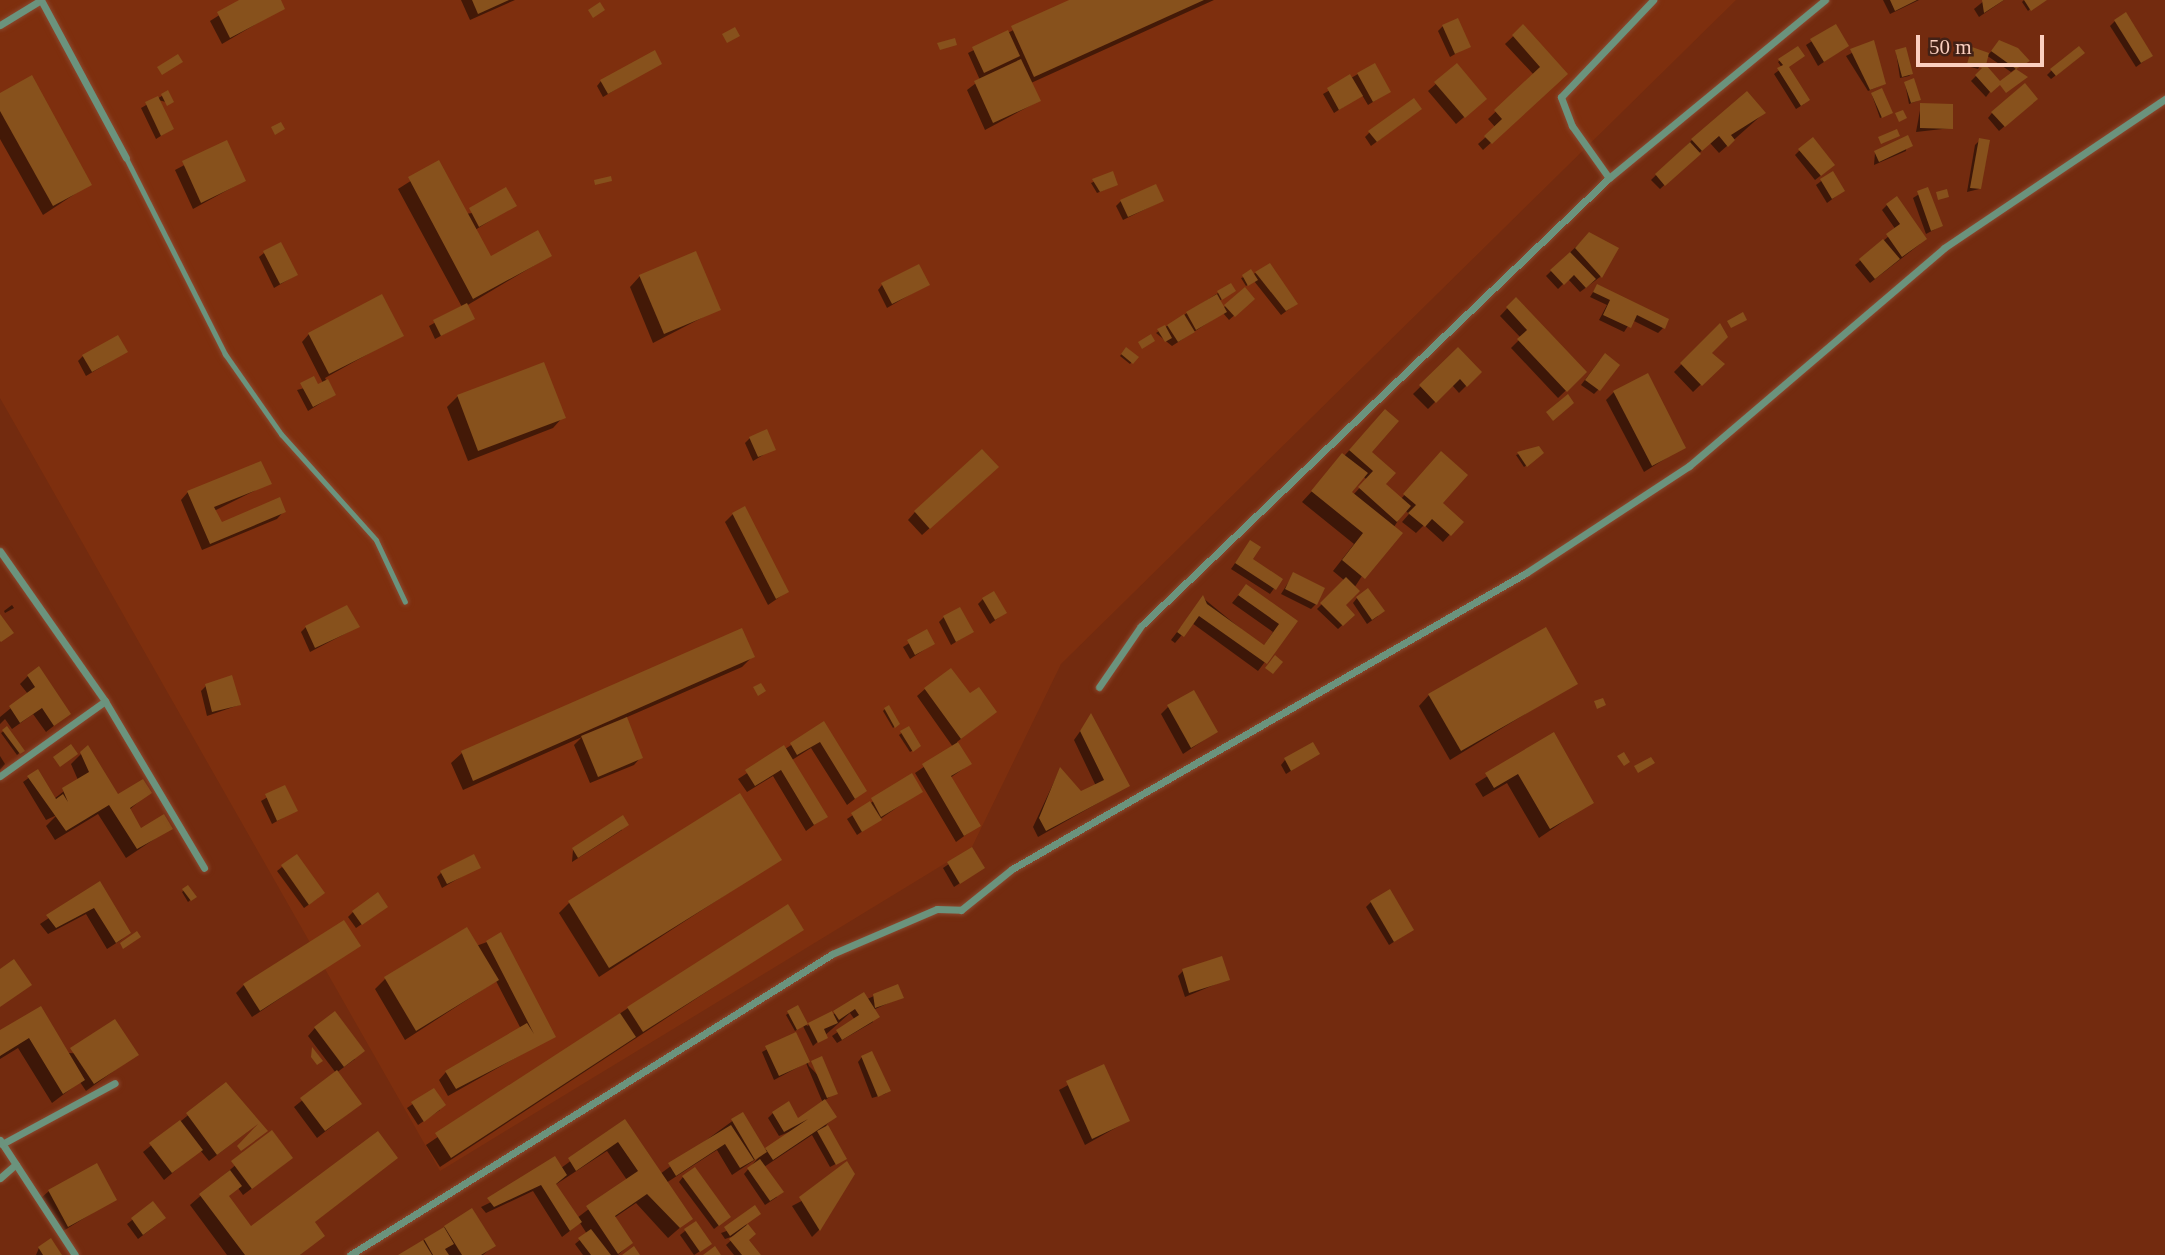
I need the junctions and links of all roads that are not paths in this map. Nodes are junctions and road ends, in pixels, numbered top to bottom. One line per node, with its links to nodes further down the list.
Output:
1 (41, 0): 4 (street); 6 (street)
2 (1653, 0): 7 (street)
3 (1825, 0): 7 (street)
4 (0, 24)
5 (2165, 99): 19 (street)
6 (126, 158): 9 (lane)
7 (1609, 178): 10 (street)
8 (0, 551): 11 (street)
9 (405, 602)
10 (1099, 687)
11 (105, 701): 12 (street); 13 (street)
12 (0, 776)
13 (204, 868)
14 (115, 1083): 15 (street)
15 (1, 1142): 16 (street)
16 (16, 1164): 17 (street); 18 (street)
17 (0, 1178)
18 (75, 1255)
19 (351, 1255)

